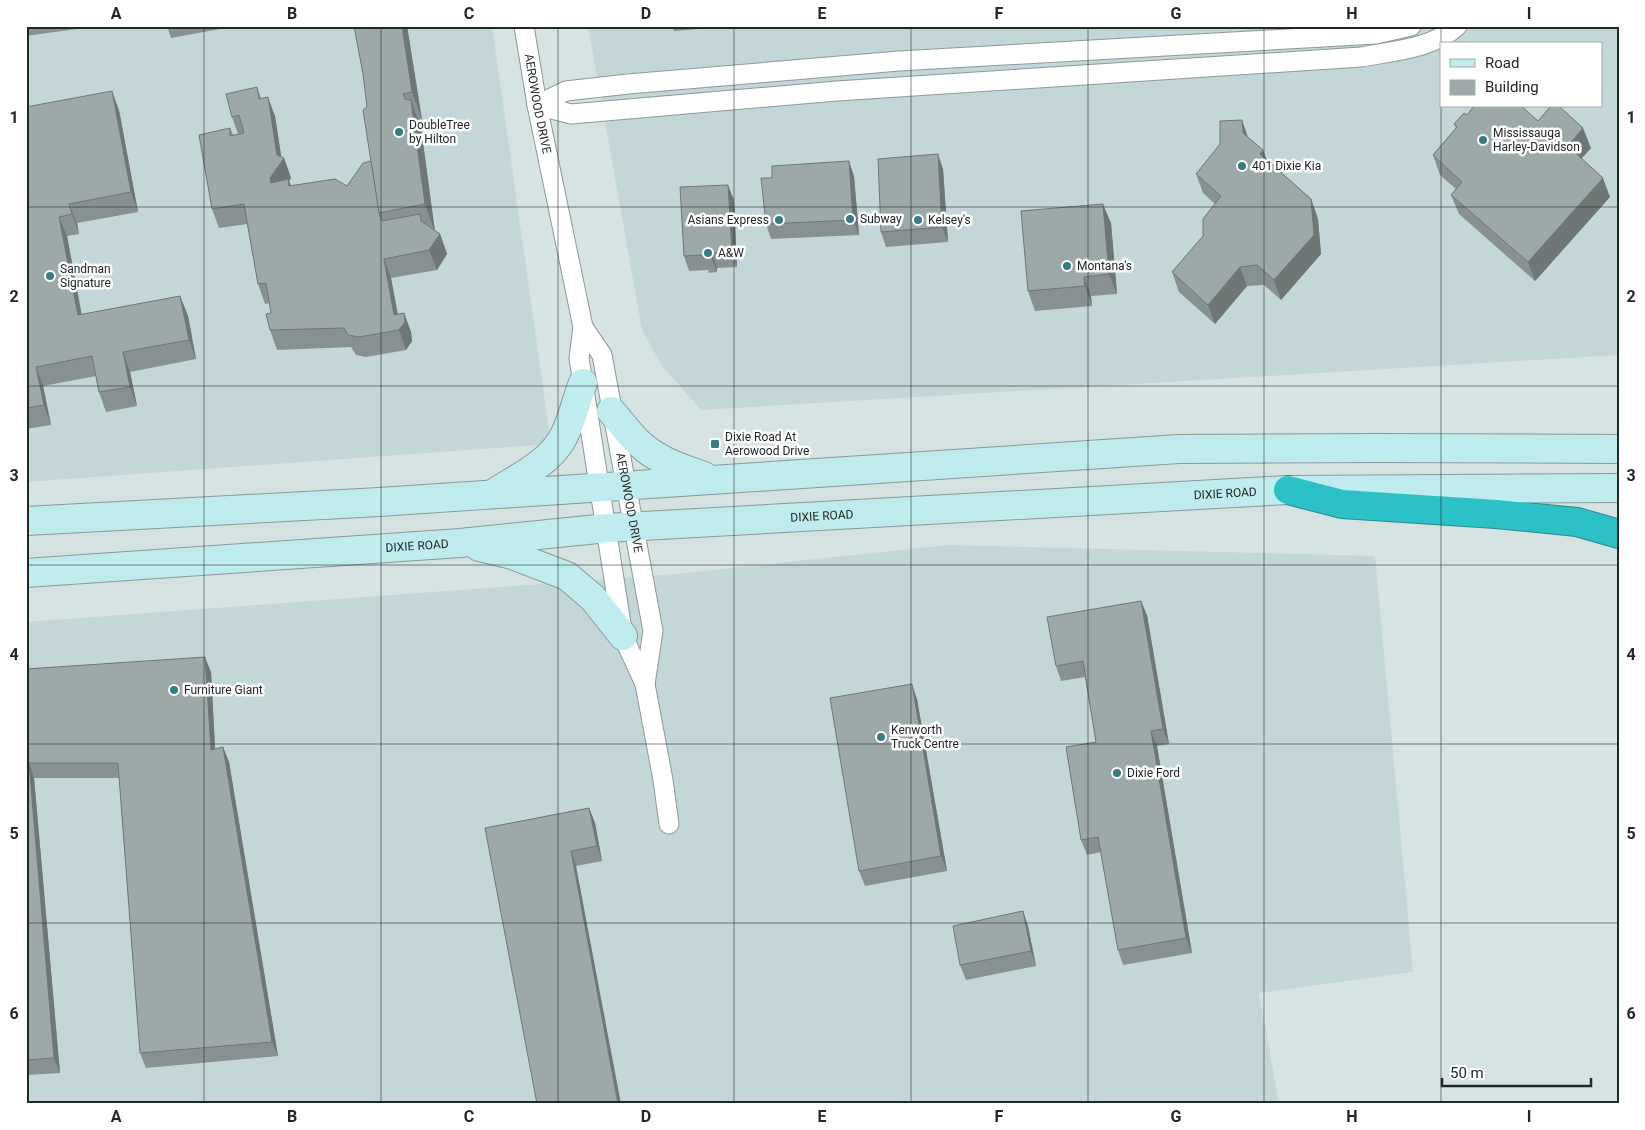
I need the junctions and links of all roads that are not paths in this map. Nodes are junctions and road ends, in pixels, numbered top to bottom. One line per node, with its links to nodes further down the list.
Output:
1 (524, 26): 4 (street, AEROWOOD DRIVE)
2 (1410, 26): 4 (street)
3 (1457, 26): 4 (street)
4 (537, 105): 5 (street, AEROWOOD DRIVE)
5 (583, 327): 6 (street, AEROWOOD DRIVE); 7 (street, AEROWOOD DRIVE)
6 (583, 383): 10 (street, AEROWOOD DRIVE); 13 (main road)
7 (611, 411): 9 (main road); 10 (street, AEROWOOD DRIVE)
8 (1619, 449): 9 (main road)
9 (715, 480): 10 (main road)
10 (613, 486): 13 (main road); 15 (street, AEROWOOD DRIVE); 16 (street, AEROWOOD DRIVE)
11 (1619, 488): 12 (main road, DIXIE ROAD)
12 (1288, 490): 15 (main road, DIXIE ROAD); 17 (highway)
13 (490, 495): 14 (main road)
14 (26, 521)
15 (634, 527): 16 (main road, DIXIE ROAD); 21 (street, AEROWOOD DRIVE)
16 (607, 528): 18 (main road, DIXIE ROAD); 20 (street, AEROWOOD DRIVE)
17 (1619, 534)
18 (460, 543): 19 (main road, DIXIE ROAD); 20 (main road)
19 (26, 573)
20 (623, 636): 21 (street, AEROWOOD DRIVE)
21 (646, 684): 22 (street, AEROWOOD DRIVE)
22 (669, 824)

